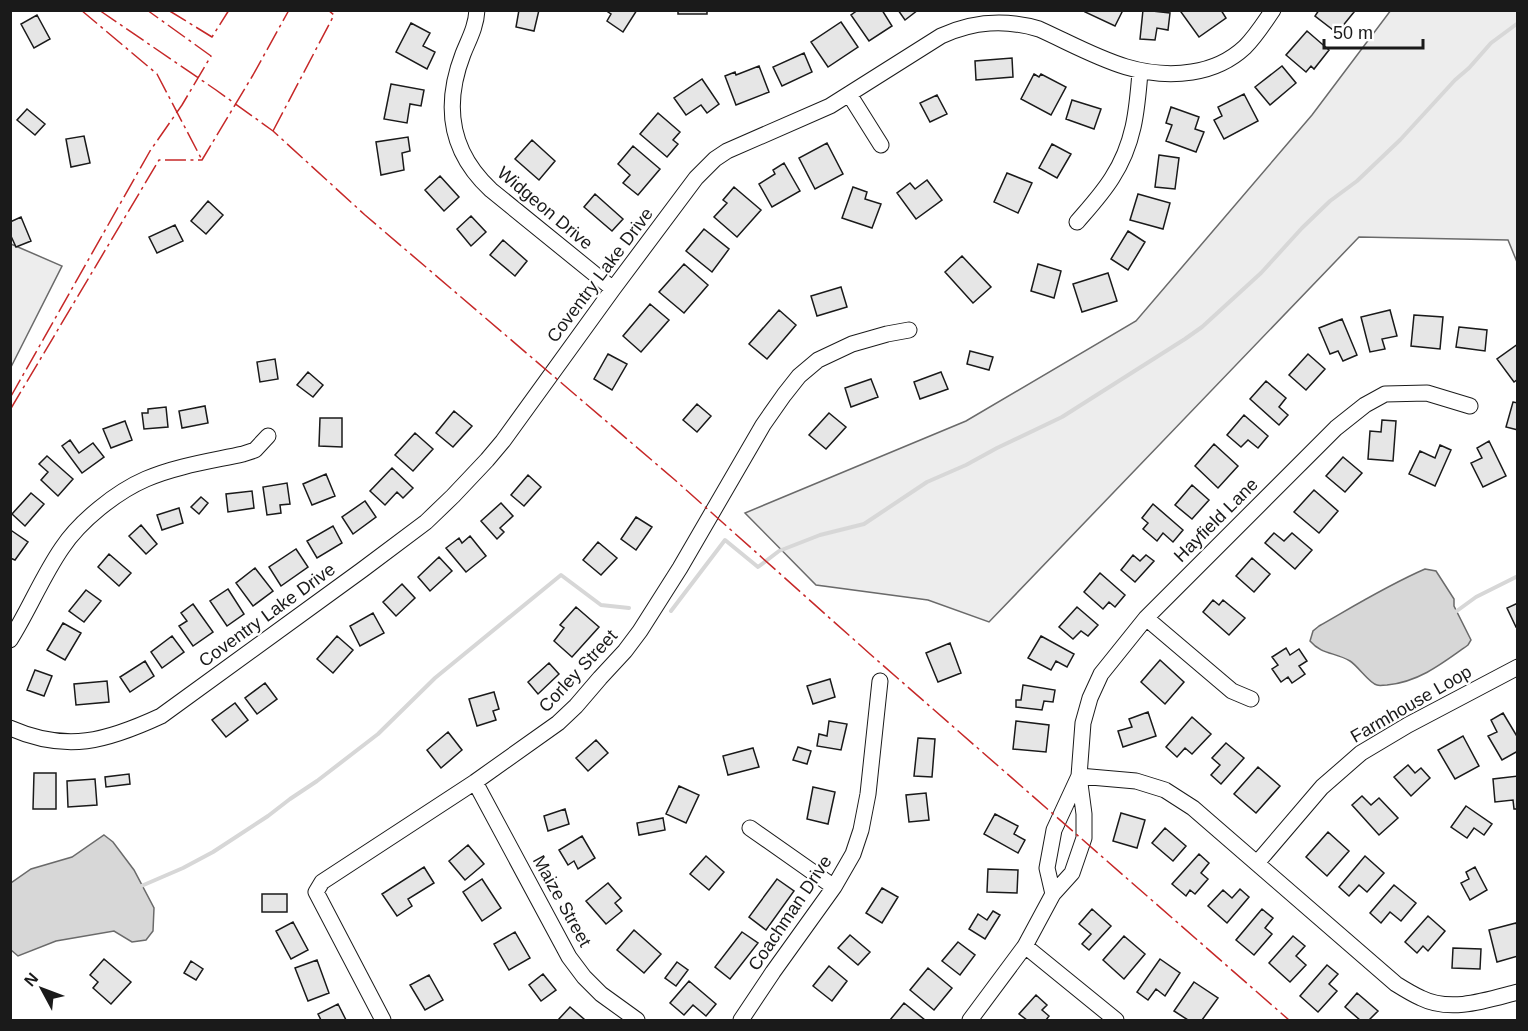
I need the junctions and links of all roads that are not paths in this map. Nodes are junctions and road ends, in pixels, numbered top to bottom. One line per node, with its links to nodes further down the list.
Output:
1 (477, 10): 8 (street, Widgeon Drive)
2 (1273, 10): 4 (street, Coventry Lake Drive)
3 (972, 17): 4 (street, Coventry Lake Drive); 5 (street, Coventry Lake Drive)
4 (1140, 72): 7 (street)
5 (849, 94): 6 (street); 8 (street, Coventry Lake Drive)
6 (881, 145)
7 (1077, 222)
8 (613, 289): 17 (street, Coventry Lake Drive)
9 (909, 330): 19 (street, Corley Street)
10 (1470, 406): 12 (street, Hayfield Lane)
11 (268, 436): 13 (street)
12 (1146, 618): 16 (street); 18 (street, Hayfield Lane)
13 (10, 640)
14 (1518, 667): 21 (street, Farmhouse Loop)
15 (880, 681): 22 (street, Coachman Drive)
16 (1251, 699)
17 (10, 728)
18 (1079, 776): 21 (street); 23 (street, Hayfield Lane); 23 (street, Hayfield Lane)
19 (476, 782): 26 (street, Corley Street); 27 (street, Maize Street)
20 (750, 828): 22 (street)
21 (1257, 863): 25 (street)
22 (834, 887): 28 (street, Coachman Drive)
23 (1053, 894): 24 (street, Hayfield Lane)
24 (1025, 946): 29 (street, Hayfield Lane); 30 (street)
25 (1518, 992)
26 (383, 1020)
27 (637, 1020)
28 (741, 1020)
29 (970, 1020)
30 (1116, 1020)

